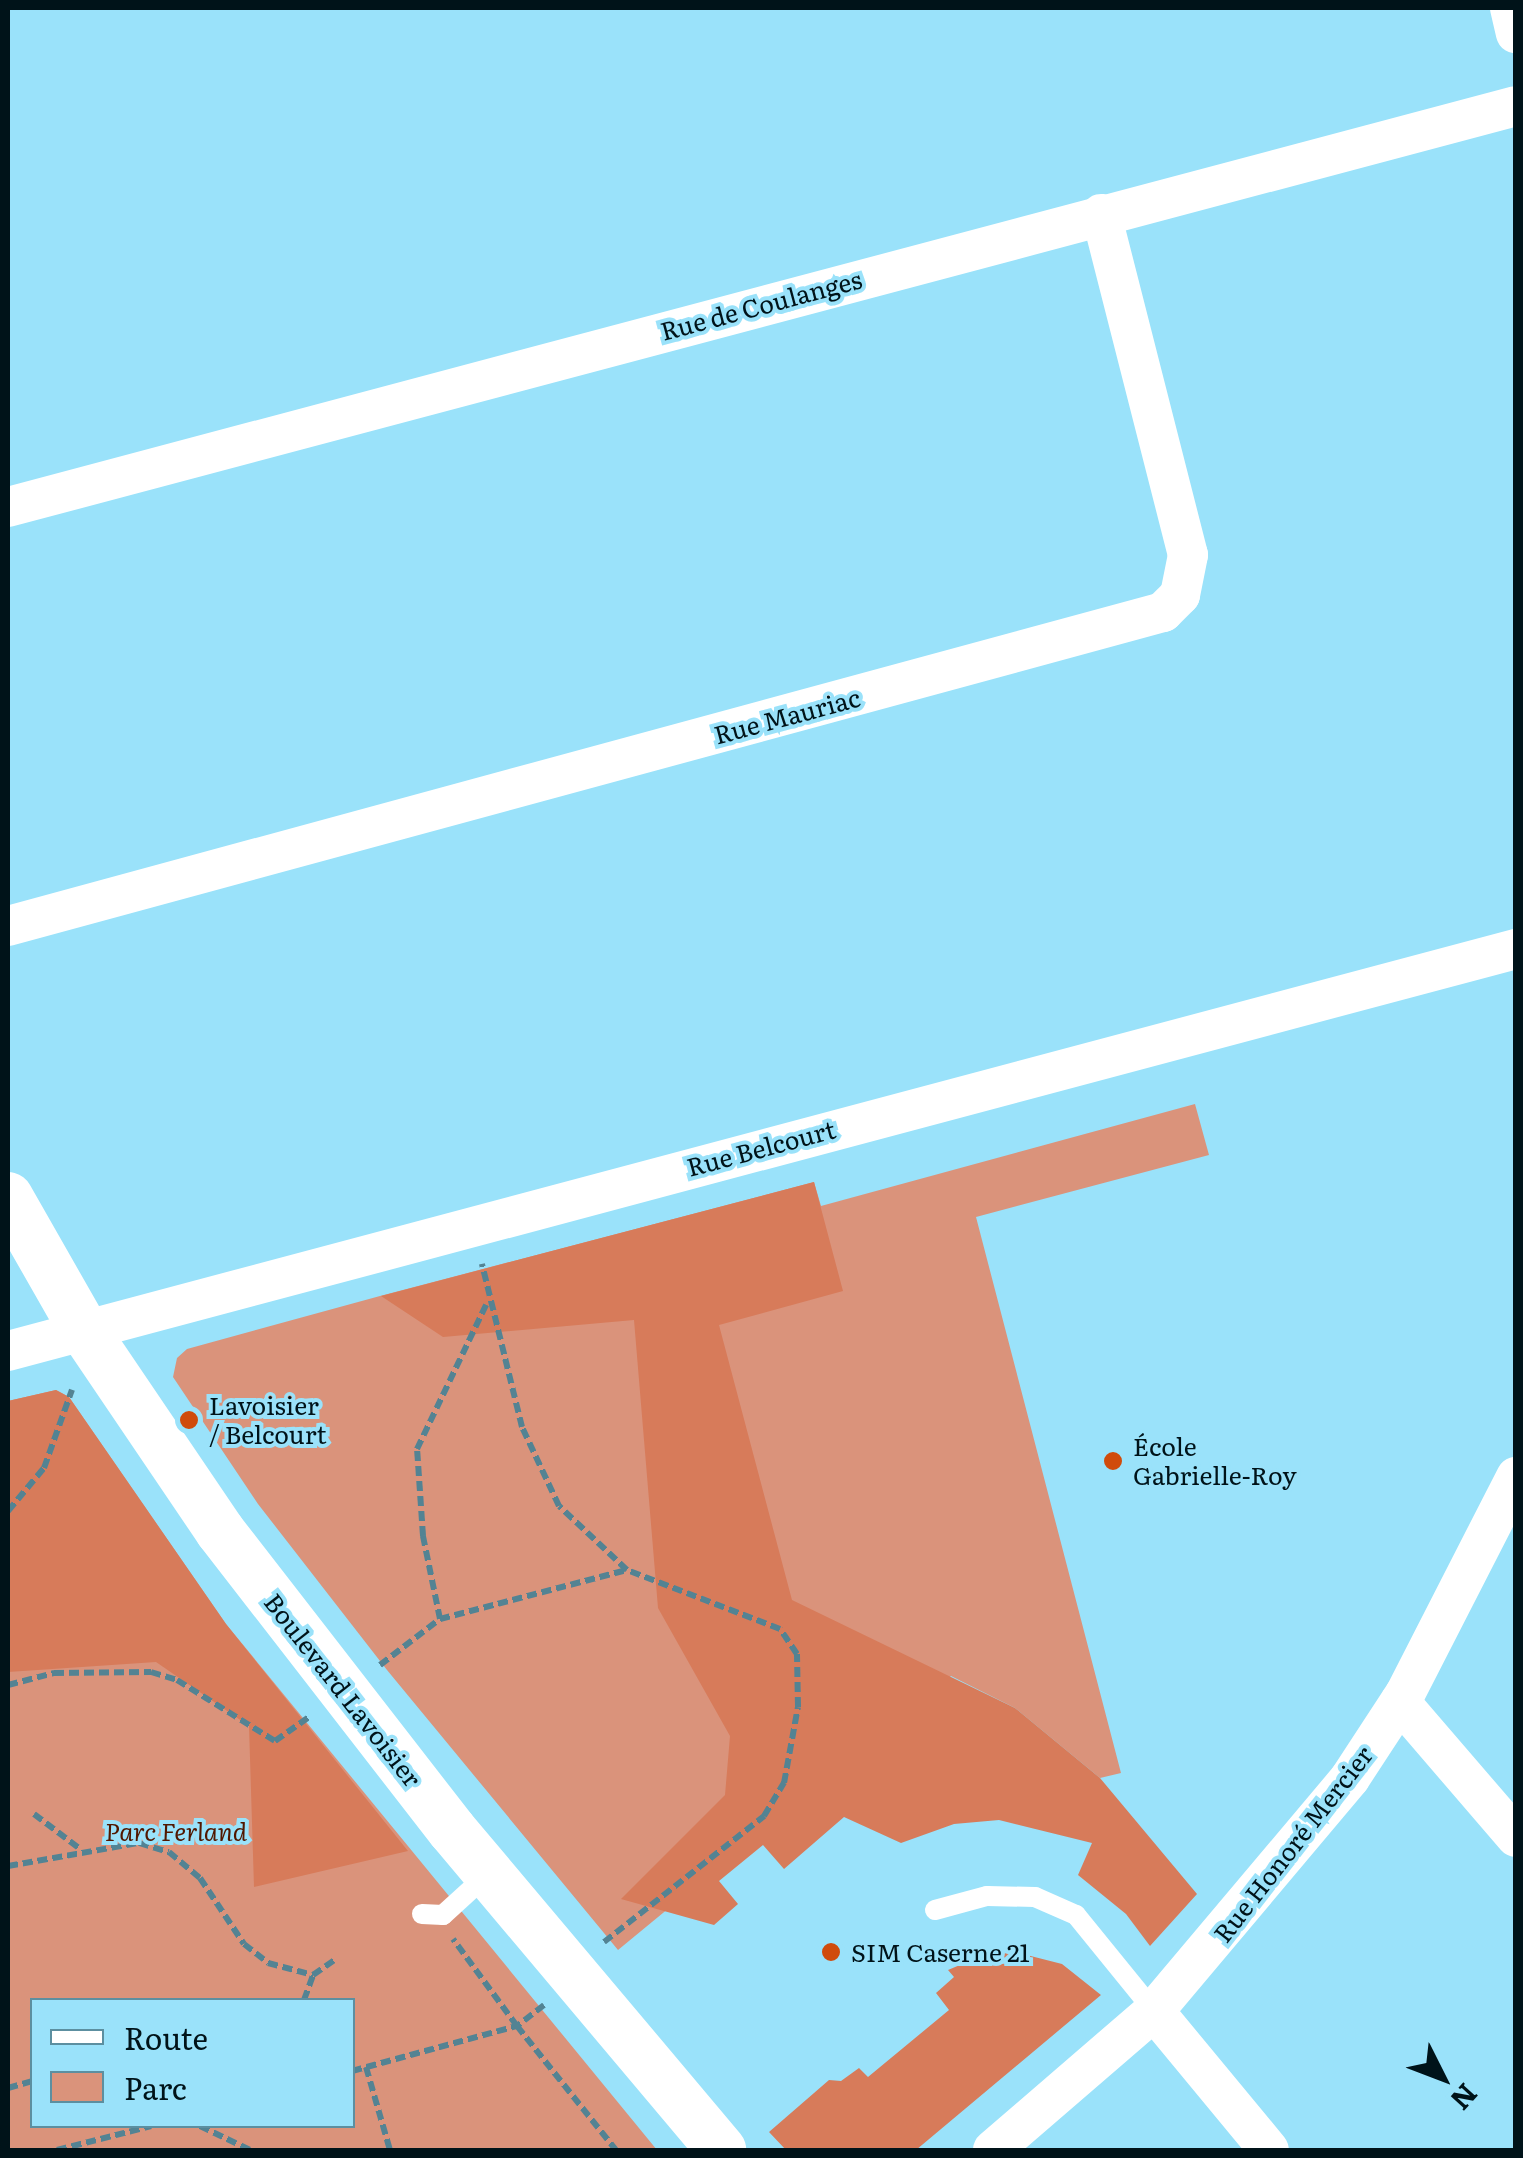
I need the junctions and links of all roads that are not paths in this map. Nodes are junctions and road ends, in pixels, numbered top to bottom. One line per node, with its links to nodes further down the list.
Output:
1 (1510, 8): 2 (street)
2 (1516, 33)
3 (1516, 106): 4 (street, Rue de Coulanges)
4 (1101, 214): 5 (street, Rue de Coulanges); 6 (street, Rue Mauriac)
5 (8, 507)
6 (8, 926)
7 (1516, 948): 9 (street, Rue Belcourt)
8 (8, 1198): 9 (street, Boulevard Lavoisier)
9 (84, 1330): 10 (street, Rue Belcourt); 14 (street, Boulevard Lavoisier)
10 (8, 1351)
11 (1516, 1478): 12 (street, Rue Honoré Mercier)
12 (1400, 1702): 13 (street); 17 (street, Rue Honoré Mercier)
13 (1516, 1837)
14 (488, 1874): 16 (lane); 18 (street, Boulevard Lavoisier)
15 (935, 1910): 17 (lane)
16 (432, 1914)
17 (1154, 2011): 19 (street, Rue Honoré Mercier); 20 (street)
18 (721, 2150)
19 (993, 2150)
20 (1269, 2150)

